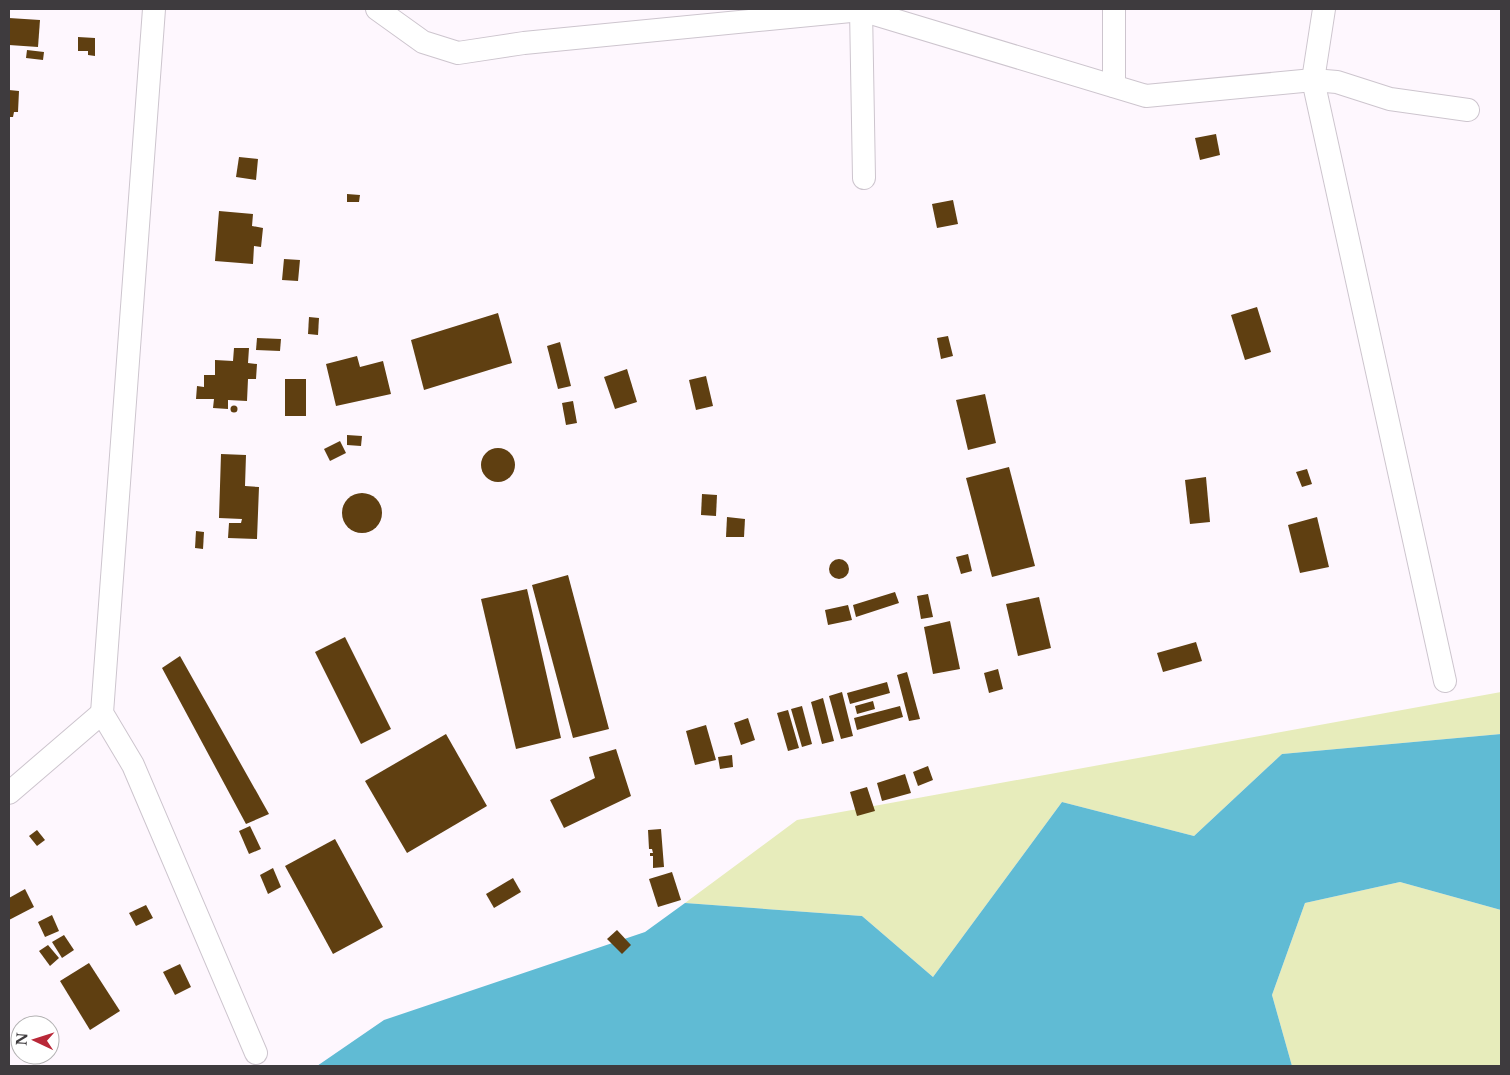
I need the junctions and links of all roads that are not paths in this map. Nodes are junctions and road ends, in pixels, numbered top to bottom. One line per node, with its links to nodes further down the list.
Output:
1 (154, 9): 11 (street)
2 (377, 9): 5 (street)
3 (1114, 9): 7 (street)
4 (1324, 9): 6 (street)
5 (861, 10): 7 (street); 9 (street)
6 (1313, 80): 7 (street); 8 (street); 10 (street)
7 (1114, 86)
8 (1468, 110)
9 (864, 178)
10 (1445, 681)
11 (102, 713): 12 (street); 13 (street)
12 (9, 793)
13 (256, 1053)

